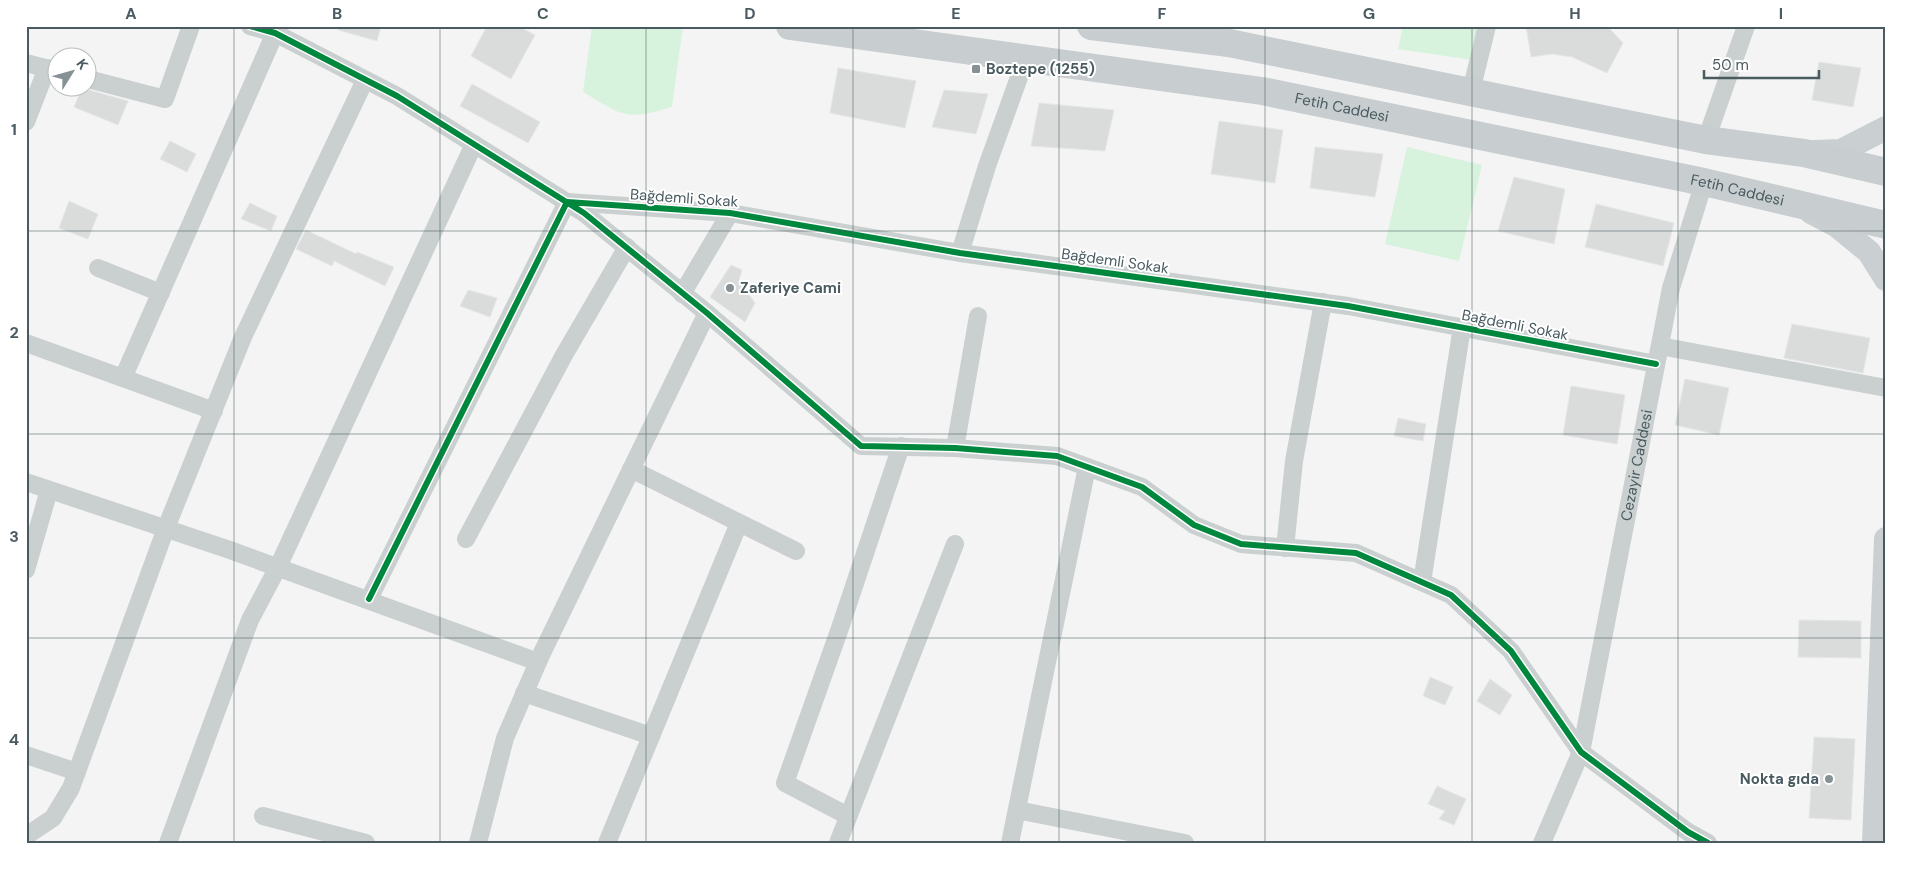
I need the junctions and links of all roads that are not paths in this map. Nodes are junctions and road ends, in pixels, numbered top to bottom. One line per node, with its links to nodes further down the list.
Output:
1 (191, 26): 13 (street)
2 (250, 26): 7 (street)
3 (790, 26): 8 (main road, Fetih Caddesi)
4 (1092, 26): 14 (main road)
5 (1487, 26): 14 (street)
6 (1746, 26): 17 (street)
7 (285, 33): 12 (street); 30 (street)
8 (1026, 58): 21 (main road, Fetih Caddesi); 27 (street)
9 (26, 63): 10 (street)
10 (48, 69)
11 (48, 78): 15 (street)
12 (365, 80): 18 (street); 41 (street)
13 (98, 82)
14 (1471, 91): 17 (main road)
15 (26, 122)
16 (1886, 128): 19 (main road)
17 (1706, 140): 19 (main road)
18 (474, 144): 22 (street); 55 (street)
19 (1804, 153): 20 (main road)
20 (1886, 172)
21 (1704, 182): 23 (main road, Fetih Caddesi); 37 (street, Cezayir Caddesi)
22 (567, 202): 24 (street, Bağdemli Sokak); 26 (street); 58 (street)
23 (1794, 203): 25 (main road, Fetih Caddesi); 29 (main road)
24 (730, 213): 27 (street, Bağdemli Sokak); 31 (street)
25 (1886, 225)
26 (627, 248): 31 (street); 50 (street)
27 (960, 253): 32 (street, Bağdemli Sokak)
28 (98, 268): 30 (street)
29 (1886, 279)
30 (161, 293): 39 (street)
31 (682, 294): 33 (street)
32 (1322, 302): 35 (street, Bağdemli Sokak); 53 (street)
33 (707, 313): 42 (street); 45 (street)
34 (978, 316): 43 (street)
35 (1462, 327): 38 (street, Bağdemli Sokak); 57 (street)
36 (26, 343): 39 (street)
37 (1660, 346): 38 (street, Cezayir Caddesi); 40 (street)
38 (1656, 364): 62 (street, Cezayir Caddesi)
39 (123, 378): 41 (street)
40 (1886, 388)
41 (214, 411): 49 (street)
42 (901, 446): 43 (street); 67 (street)
43 (956, 448): 44 (street)
44 (1087, 467): 53 (street); 65 (street)
45 (631, 469): 48 (street); 59 (street)
46 (26, 482): 47 (street)
47 (49, 490): 49 (street); 56 (street)
48 (739, 523): 54 (street); 61 (street)
49 (166, 528): 55 (street); 64 (street)
50 (466, 539)
51 (1886, 539): 78 (main road)
52 (955, 544): 67 (street)
53 (1285, 548): 57 (street)
54 (796, 551)
55 (278, 566): 58 (street); 69 (street)
56 (26, 570)
57 (1422, 582): 62 (street)
58 (369, 599): 59 (street)
59 (538, 662): 60 (street)
60 (524, 693): 61 (street); 71 (street)
61 (651, 736): 72 (street)
62 (1581, 752): 76 (street, Cezayir Caddesi); 77 (street)
63 (26, 756): 64 (street)
64 (76, 772): 68 (street)
65 (1017, 810): 74 (street); 75 (street)
66 (263, 816): 70 (street)
67 (848, 816): 73 (street)
68 (26, 836)
69 (168, 843)
70 (366, 843)
71 (478, 843)
72 (607, 843)
73 (838, 843)
74 (1010, 843)
75 (1185, 843)
76 (1542, 843)
77 (1708, 843)
78 (1874, 843)

